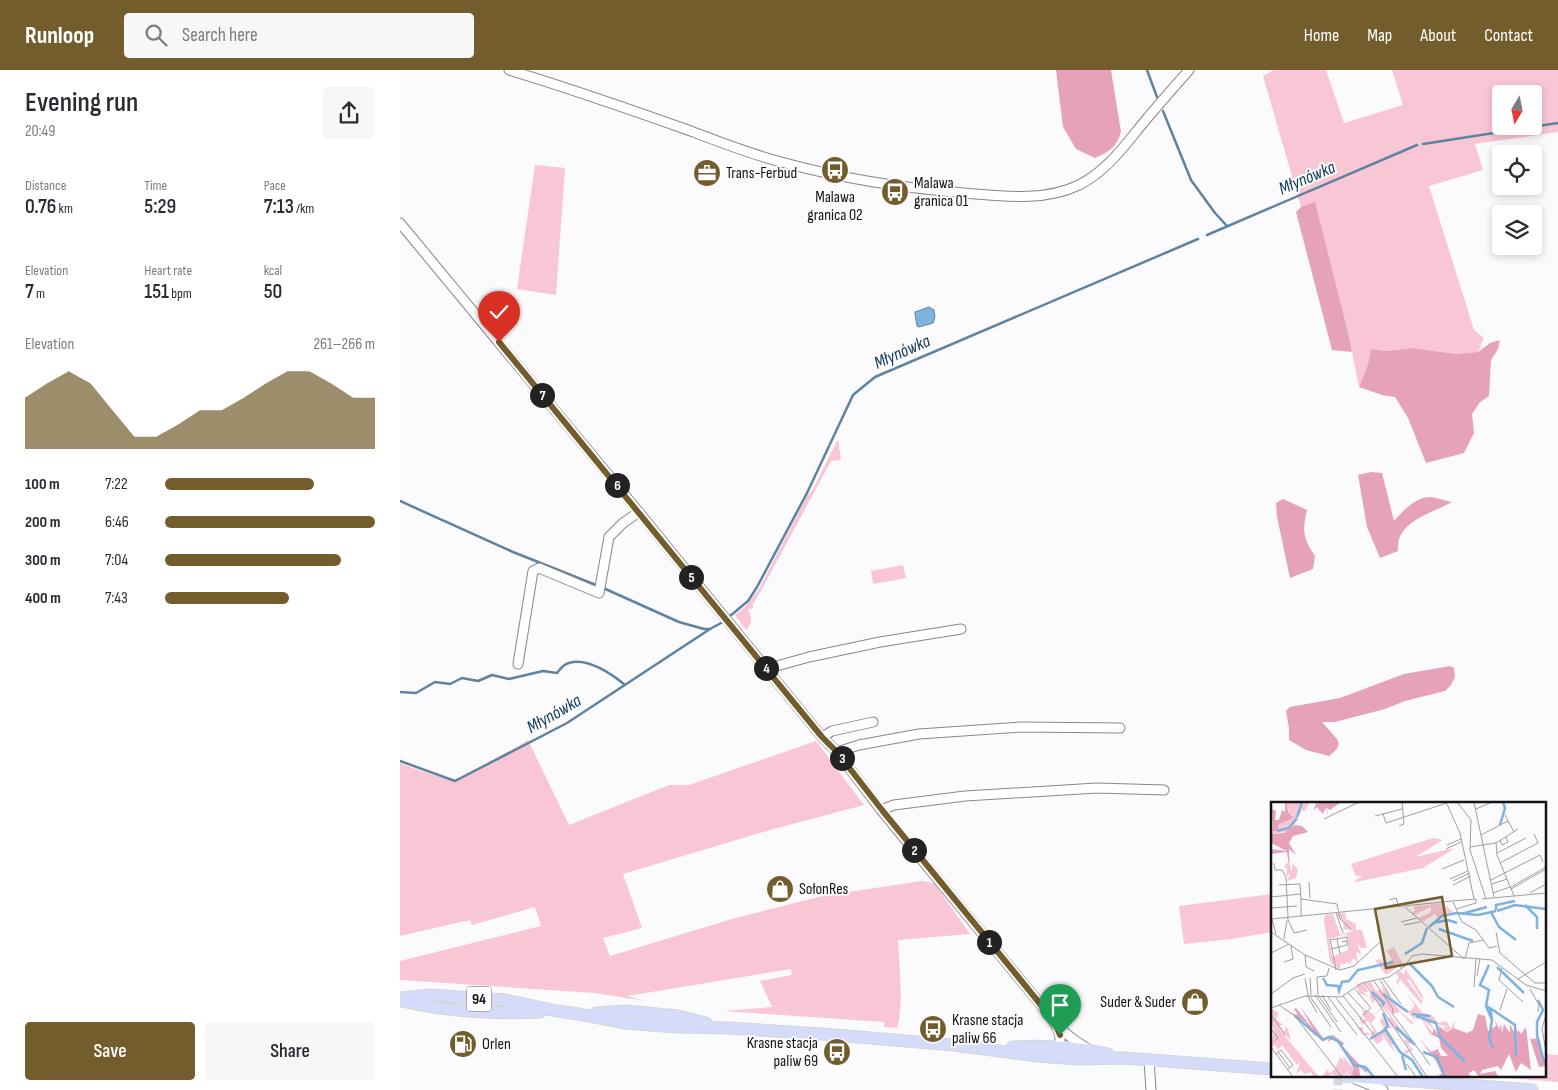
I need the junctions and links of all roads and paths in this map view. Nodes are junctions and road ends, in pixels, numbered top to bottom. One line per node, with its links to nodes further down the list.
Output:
1 (509, 70): 2 (street)
2 (1188, 70)
3 (400, 224): 4 (street)
4 (639, 512): 6 (street); 7 (street)
5 (961, 629): 7 (street)
6 (518, 664)
7 (766, 669): 10 (street)
8 (873, 722): 10 (street)
9 (1120, 728): 11 (street)
10 (822, 737): 11 (street)
11 (837, 752): 13 (street)
12 (1164, 790): 13 (street)
13 (882, 810): 15 (street)
14 (400, 999): 17 (main road, 94)
15 (1056, 1025): 16 (street); 18 (street)
16 (1059, 1047): 17 (main road, 94); 18 (main road, 94); 19 (street); 21 (street)
17 (988, 1048): 19 (main road, 94)
18 (1088, 1050): 20 (main road, 94)
19 (1046, 1056): 21 (main road, 94)
20 (1124, 1058): 21 (main road, 94); 22 (main road, 94)
21 (1079, 1059)
22 (1149, 1060): 23 (main road, 94); 27 (street)
23 (1271, 1069)
24 (1351, 1078): 28 (street)
25 (1373, 1078): 26 (main road)
26 (1494, 1087): 29 (street); 30 (main road)
27 (1151, 1090)
28 (1383, 1090)
29 (1481, 1090)
30 (1532, 1090)

